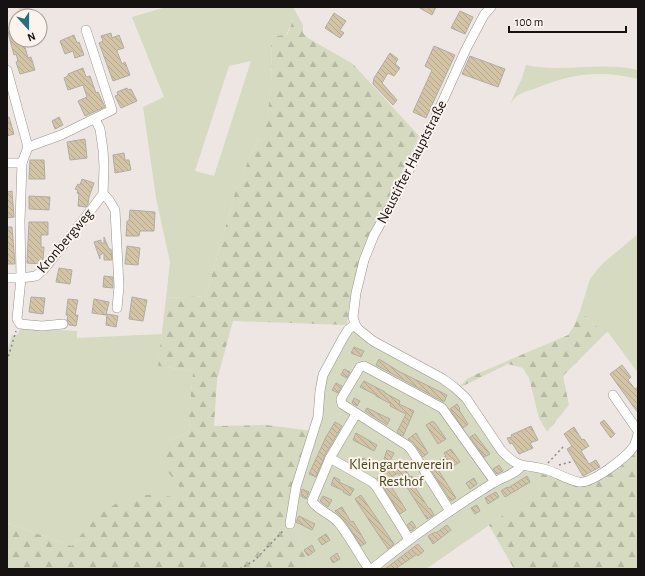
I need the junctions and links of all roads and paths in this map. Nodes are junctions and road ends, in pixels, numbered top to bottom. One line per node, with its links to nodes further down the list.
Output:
1 (491, 7): 14 (street, Neustifter Hauptstraße)
2 (86, 30): 4 (street)
3 (7, 70): 5 (street)
4 (95, 119): 5 (street); 8 (street, Kronbergweg)
5 (28, 147): 7 (street, Kronbergweg)
6 (7, 163): 7 (street)
7 (22, 163): 10 (street, Kronbergweg)
8 (103, 194): 10 (street, Kronbergweg); 11 (street, Kronbergweg)
9 (7, 278): 10 (street, Kronbergweg)
10 (22, 278): 12 (street, Kronbergweg)
11 (117, 308)
12 (20, 324): 13 (street); 15 (path)
13 (62, 324)
14 (354, 324): 22 (street); 26 (street)
15 (7, 361)
16 (614, 395): 18 (street)
17 (356, 414): 21 (street); 24 (street); 25 (street)
18 (638, 431)
19 (638, 434): 23 (street)
20 (562, 447): 23 (path)
21 (330, 458): 27 (street); 29 (street)
22 (521, 466): 23 (street); 24 (street)
23 (543, 469)
24 (495, 482): 25 (street)
25 (450, 511): 27 (street)
26 (290, 524): 28 (path)
27 (409, 539): 29 (street)
28 (240, 569)
29 (370, 569)

